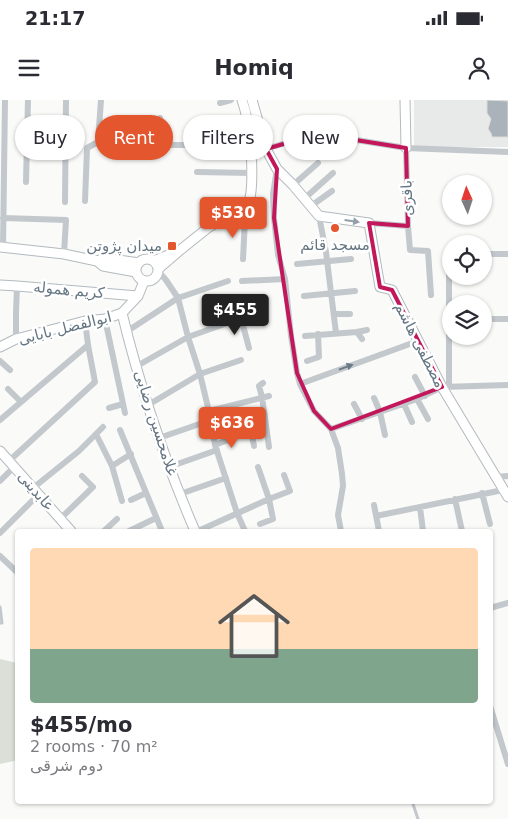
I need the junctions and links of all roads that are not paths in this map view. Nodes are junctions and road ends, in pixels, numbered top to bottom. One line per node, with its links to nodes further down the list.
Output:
1 (4, 100): 12 (street)
2 (28, 100): 23 (street)
3 (66, 100): 28 (street)
4 (101, 100): 27 (street)
5 (231, 100): 9 (street)
6 (242, 100): 10 (street)
7 (252, 100): 11 (street)
8 (405, 100): 14 (street, باقری)
9 (220, 103)
10 (250, 115)
11 (252, 115)
12 (2, 143): 32 (street)
13 (273, 147): 14 (street)
14 (406, 148): 15 (street); 34 (street, باقری)
15 (508, 152)
16 (251, 160): 21 (street)
17 (272, 160): 19 (street)
18 (318, 163): 24 (street)
19 (277, 169): 24 (street); 45 (street)
20 (197, 172): 21 (street)
21 (252, 173): 30 (street)
22 (333, 173): 26 (street)
23 (26, 182)
24 (293, 185): 26 (street)
25 (332, 191): 29 (street)
26 (305, 198): 29 (street)
27 (85, 201)
28 (65, 202)
29 (311, 206): 31 (street)
30 (238, 211): 39 (street); 43 (street)
31 (319, 216): 33 (street, one-way to 33); 41 (street)
32 (3, 218): 35 (street); 36 (street)
33 (369, 223): 34 (street, باقری); 75 (street, مصطفی هاشم)
34 (408, 226): 53 (street)
35 (1, 248): 36 (street)
36 (64, 254): 44 (street)
37 (492, 254): 38 (street)
38 (508, 254)
39 (244, 259)
40 (351, 259): 41 (street)
41 (327, 262): 42 (street); 52 (street)
42 (297, 264)
43 (156, 267): 44 (street); 46 (street); 56 (street)
44 (137, 268): 46 (street)
45 (285, 279): 47 (street); 88 (street)
46 (144, 281): 54 (street, ابوالفضل بابایی)
47 (242, 281)
48 (228, 282): 56 (street)
49 (0, 285): 50 (street, کریم هموله)
50 (17, 286): 54 (street, کریم هموله); 73 (street)
51 (356, 291): 52 (street)
52 (332, 294): 55 (street); 58 (street)
53 (431, 295)
54 (138, 296): 57 (street, ابوالفضل بابایی)
55 (304, 296)
56 (178, 298): 67 (street); 72 (street)
57 (122, 313): 62 (street, ابوالفضل بابایی); 67 (street, غلامحسین رضایی)
58 (334, 314): 59 (street); 69 (street)
59 (350, 314)
60 (250, 317): 61 (street)
61 (241, 318): 72 (street); 79 (street)
62 (106, 319): 65 (street, ابوالفضل بابایی); 97 (street)
63 (492, 319): 64 (street)
64 (508, 319)
65 (85, 322): 73 (street, ابوالفضل بابایی); 76 (street)
66 (367, 330): 68 (street)
67 (126, 332): 83 (street, غلامحسین رضایی)
68 (357, 332): 69 (street); 74 (street)
69 (336, 333): 70 (street)
70 (318, 334): 71 (street); 82 (street)
71 (305, 336)
72 (188, 337): 83 (street); 85 (street)
73 (16, 339): 78 (street, ابوالفضل بابایی)
74 (362, 339)
75 (418, 341): 88 (street, one-way to 75); 90 (street, مصطفی هاشم)
76 (88, 345): 96 (street); 121 (street)
77 (449, 345): 90 (street)
78 (0, 347)
79 (250, 348)
80 (241, 360): 85 (street)
81 (0, 361): 84 (street)
82 (306, 361)
83 (137, 366): 100 (street, غلامحسین رضایی)
84 (10, 370)
85 (200, 374): 100 (street); 102 (street)
86 (415, 377): 92 (street)
87 (263, 383): 93 (street)
88 (300, 384): 111 (street)
89 (508, 385): 90 (street)
90 (446, 387): 92 (street); 128 (street, مصطفی هاشم)
91 (8, 389): 96 (street)
92 (425, 396): 95 (street)
93 (265, 397): 102 (street); 118 (street)
94 (374, 398): 104 (street)
95 (417, 399): 99 (street); 107 (street)
96 (21, 402): 105 (street)
97 (123, 404): 101 (street); 103 (street)
98 (354, 404): 106 (street)
99 (404, 404): 104 (street); 109 (street)
100 (148, 406): 115 (street, غلامحسین رضایی)
101 (109, 408)
102 (209, 411): 108 (street)
103 (125, 412)
104 (380, 412): 106 (street); 114 (street)
105 (2, 415)
106 (362, 418): 111 (street)
107 (428, 419)
108 (211, 420): 115 (street); 117 (street)
109 (412, 422)
110 (103, 427): 113 (street)
111 (331, 429): 155 (street)
112 (120, 430): 120 (street)
113 (96, 434): 122 (street); 131 (street)
114 (385, 435)
115 (159, 438): 123 (street, غلامحسین رضایی)
116 (254, 446): 117 (street)
117 (216, 447): 123 (street); 129 (street)
118 (269, 447)
119 (0, 452): 121 (street, عابدینی)
120 (131, 454): 122 (street); 132 (street)
121 (11, 464): 130 (street); 131 (street, عابدینی)
122 (112, 466): 139 (street)
123 (169, 467): 135 (street, غلامحسین رضایی)
124 (258, 467): 136 (street)
125 (284, 475): 136 (street)
126 (82, 476): 148 (street)
127 (508, 476): 128 (street)
128 (496, 477): 134 (street, مصطفی هاشم)
129 (226, 478): 135 (street); 142 (street)
130 (0, 481)
131 (36, 491): 148 (street, عابدینی); 159 (street)
132 (146, 493): 138 (street); 144 (street)
133 (482, 493): 134 (street); 137 (street); 147 (street)
134 (505, 493)
135 (180, 494): 152 (street, غلامحسین رضایی)
136 (269, 499): 142 (street); 146 (street)
137 (455, 499): 141 (street); 158 (street)
138 (131, 500)
139 (122, 501)
140 (374, 505): 143 (street)
141 (420, 507): 143 (street); 157 (street)
142 (238, 513): 153 (street); 154 (street)
143 (376, 516): 156 (street)
144 (156, 518): 150 (street); 151 (street)
145 (117, 520): 149 (street)
146 (260, 524)
147 (490, 524)
148 (64, 527)
149 (106, 529)
150 (133, 529)
151 (161, 529)
152 (196, 529)
153 (202, 529)
154 (244, 529)
155 (341, 529)
156 (379, 529)
157 (423, 529)
158 (462, 529)
159 (0, 533)
160 (0, 556): 161 (street)
161 (15, 571)
162 (508, 602): 164 (street)
163 (0, 607): 165 (lane)
164 (493, 607)
165 (0, 623)
166 (493, 716): 167 (street)
167 (508, 764)
168 (413, 804): 169 (lane)
169 (418, 819)

